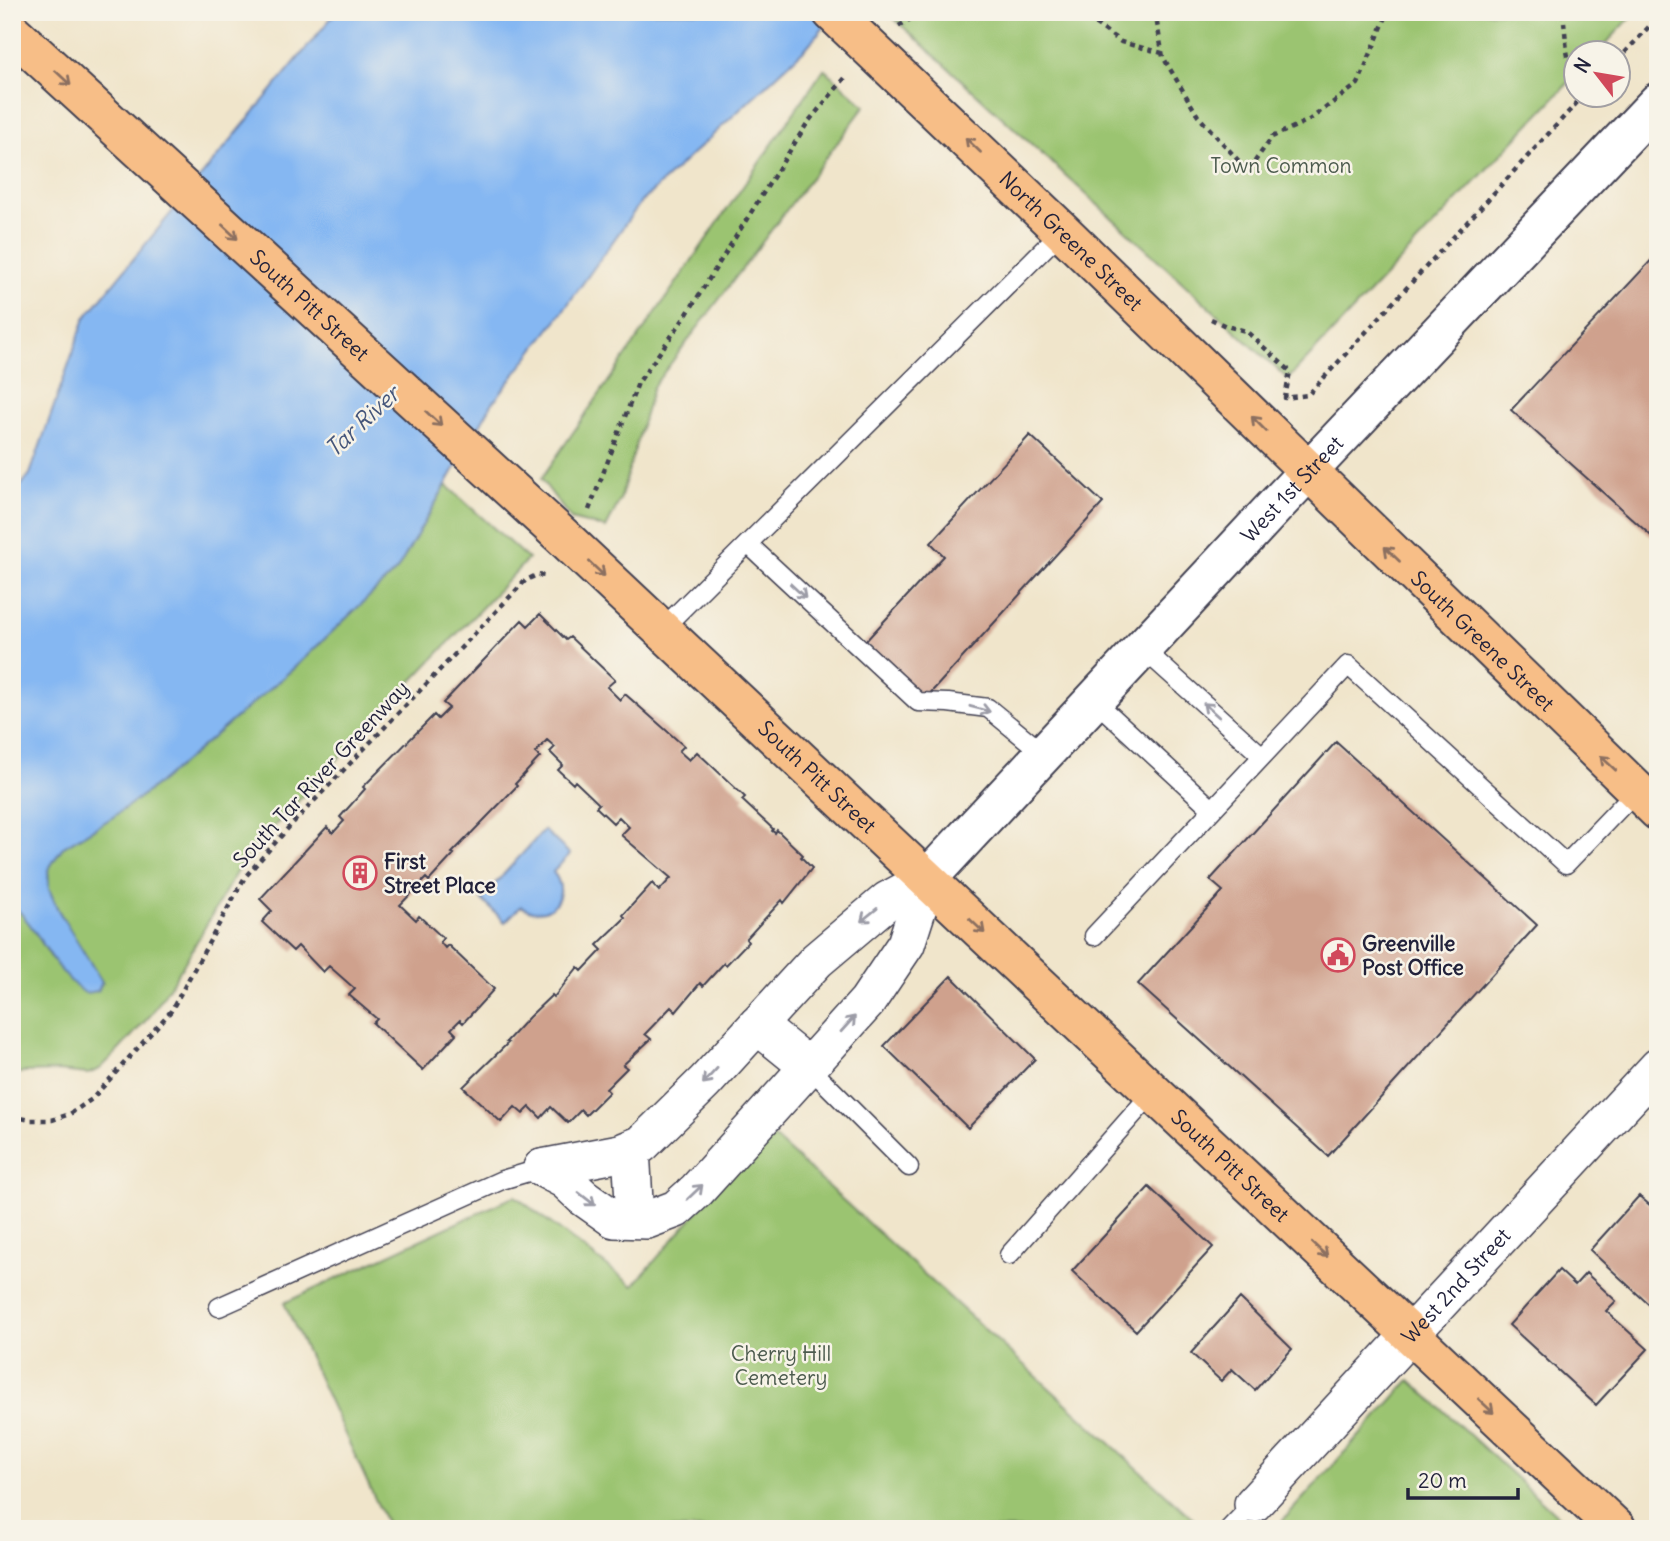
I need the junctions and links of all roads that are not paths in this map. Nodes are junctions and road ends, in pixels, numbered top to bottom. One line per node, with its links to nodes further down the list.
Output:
1 (832, 12): 4 (main road, North Greene Street, one-way to 1)
2 (12, 32): 7 (main road, South Pitt Street, one-way to 7)
3 (1658, 102): 5 (street, West 1st Street)
4 (1062, 231): 5 (main road, North Greene Street, one-way to 4); 6 (lane)
5 (1307, 472): 8 (street, West 1st Street); 12 (main road, South Greene Street, one-way to 5)
6 (748, 544): 7 (lane); 10 (lane, one-way to 10)
7 (661, 630): 14 (main road, South Pitt Street)
8 (1142, 648): 9 (street, West 1st Street); 11 (lane, one-way to 8)
9 (1094, 700): 10 (street, West 1st Street); 13 (lane)
10 (1044, 754): 14 (street, West 1st Street)
11 (1262, 756): 12 (lane); 13 (lane)
12 (1648, 801)
13 (1213, 809): 15 (lane)
14 (927, 879): 16 (street, one-way to 16); 17 (street, one-way to 14); 19 (main road, South Pitt Street, one-way to 19)
15 (1094, 936)
16 (757, 1025): 17 (street); 20 (street, one-way to 20)
17 (809, 1067): 21 (lane); 23 (street, one-way to 17)
18 (1658, 1067): 26 (street, West 2nd Street)
19 (1153, 1092): 24 (lane); 26 (main road, South Pitt Street, one-way to 26)
20 (631, 1149): 22 (street); 23 (street)
21 (909, 1167)
22 (542, 1168): 23 (street, one-way to 23); 25 (lane)
23 (635, 1219)
24 (1009, 1255)
25 (219, 1307)
26 (1410, 1335): 27 (street, West 2nd Street); 28 (main road, South Pitt Street, one-way to 28)
27 (1241, 1516)
28 (1617, 1529)

